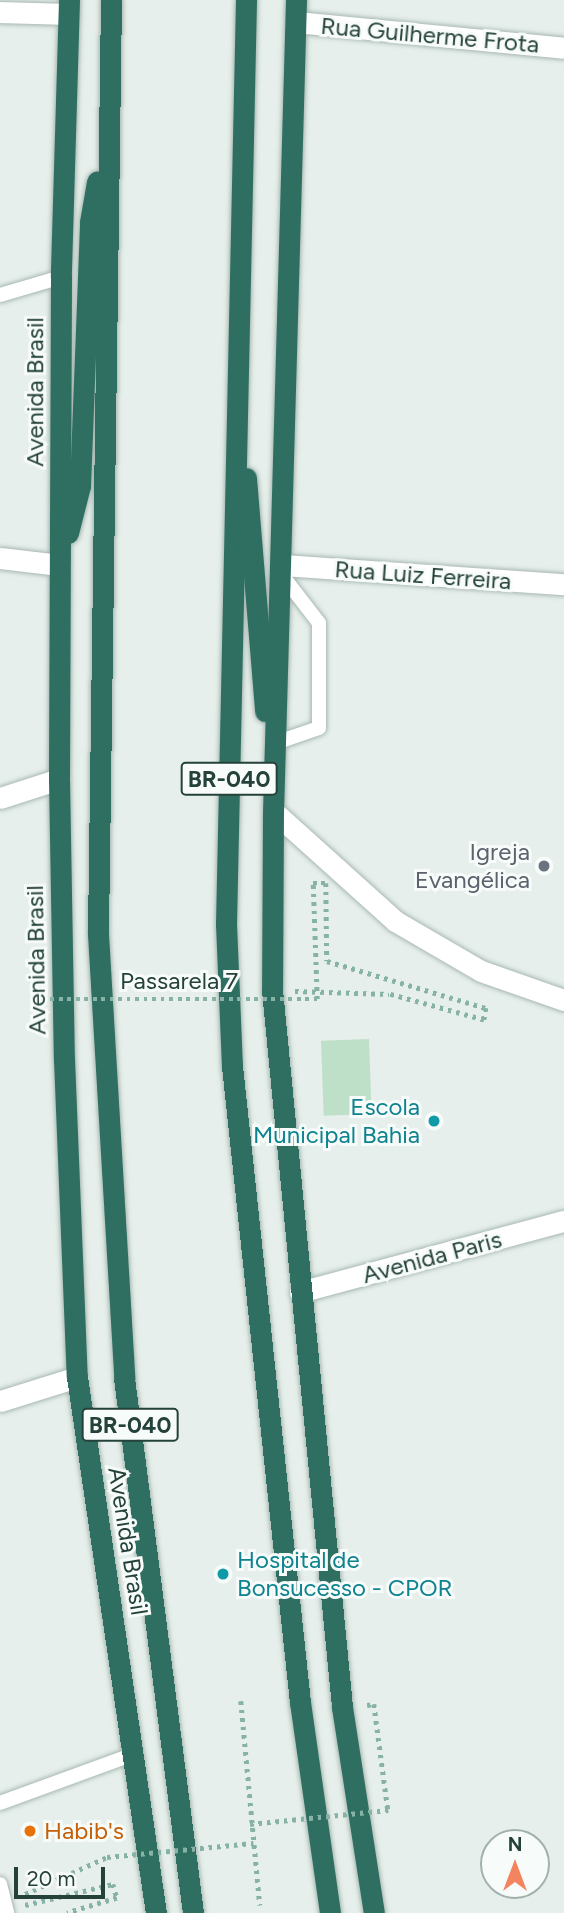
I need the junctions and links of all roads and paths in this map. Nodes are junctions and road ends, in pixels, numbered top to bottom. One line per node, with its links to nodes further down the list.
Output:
1 (111, 0): 8 (highway, Avenida Brasil / BR-040)
2 (246, 0): 11 (highway, BR-040)
3 (296, 0): 6 (highway)
4 (68, 7): 5 (street); 9 (highway, Avenida Brasil)
5 (0, 12)
6 (296, 22): 7 (street, Rua Guilherme Frota); 14 (highway)
7 (564, 48)
8 (108, 128): 13 (highway); 38 (highway, Avenida Brasil / BR-040)
9 (61, 277): 10 (lane); 13 (highway, Avenida Brasil)
10 (0, 295)
11 (236, 356): 19 (highway); 39 (highway, BR-040)
12 (0, 558): 13 (street)
13 (60, 565): 17 (highway, Avenida Brasil)
14 (282, 570): 15 (street, Rua Luiz Ferreira); 16 (highway); 16 (lane)
15 (564, 584)
16 (275, 743): 19 (highway)
17 (59, 779): 18 (street); 25 (highway, Avenida Brasil)
18 (0, 798)
19 (273, 811): 20 (highway); 22 (street)
20 (272, 990): 21 (path, Passarela 7, bridge); 24 (highway)
21 (42, 999)
22 (564, 1000)
23 (564, 1221): 24 (street, Avenida Paris)
24 (300, 1292): 40 (highway)
25 (76, 1377): 26 (street); 28 (highway, Avenida Brasil)
26 (0, 1401)
27 (240, 1701): 31 (path)
28 (134, 1754): 29 (lane); 37 (highway, Avenida Brasil)
29 (0, 1803)
30 (388, 1810): 31 (path, bridge)
31 (250, 1824): 32 (path, bridge)
32 (253, 1843): 34 (path); 36 (path, bridge)
33 (0, 1884): 35 (lane)
34 (260, 1905)
35 (7, 1913)
36 (67, 1913)
37 (156, 1913)
38 (193, 1913)
39 (330, 1913)
40 (374, 1913)

